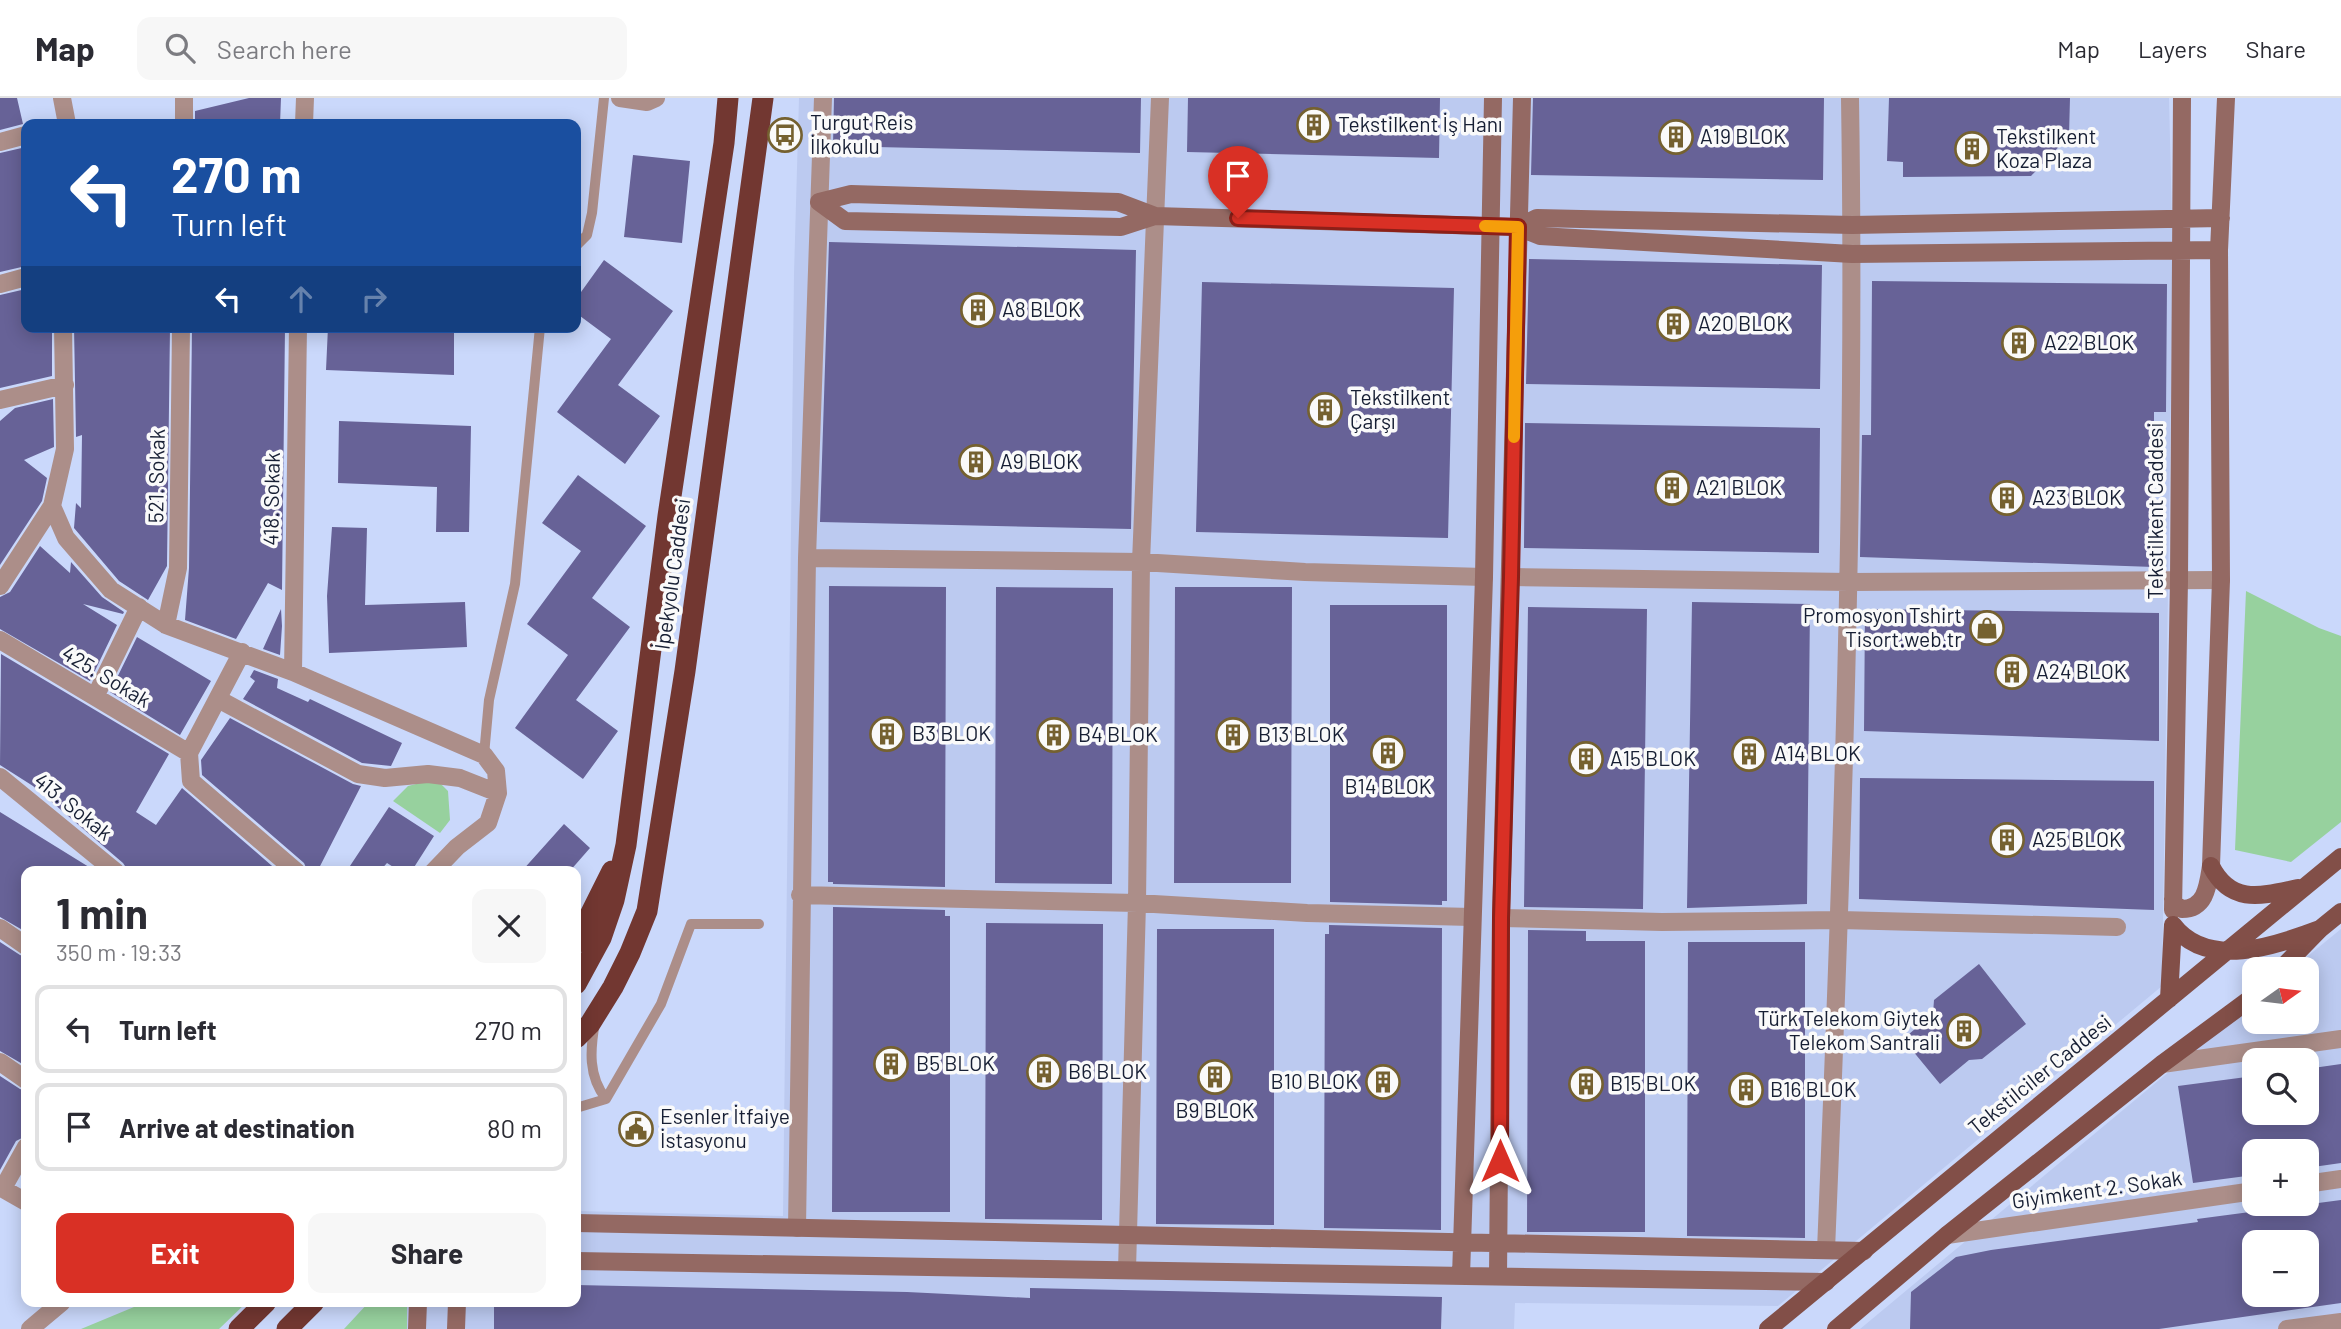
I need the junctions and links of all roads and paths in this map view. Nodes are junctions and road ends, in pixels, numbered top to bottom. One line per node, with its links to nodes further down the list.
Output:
1 (62, 98): 16 (street)
2 (184, 98): 17 (street)
3 (305, 98): 18 (street)
4 (604, 98): 28 (lane)
5 (620, 98): 6 (street)
6 (656, 98)
7 (728, 98): 60 (highway, İpekyolu Caddesi)
8 (764, 98): 86 (highway, İpekyolu Caddesi)
9 (823, 98): 21 (street)
10 (1160, 98): 22 (street)
11 (1493, 98): 26 (street)
12 (1522, 98): 27 (street)
13 (1850, 98): 25 (street)
14 (2182, 98): 24 (street, Tekstilkent Caddesi)
15 (2227, 98): 23 (street)
16 (65, 119)
17 (184, 119)
18 (304, 119)
19 (21, 136): 20 (street)
20 (0, 142)
21 (819, 202): 22 (street); 22 (street); 41 (street)
22 (1154, 216): 26 (street); 42 (street)
23 (2221, 218): 24 (street); 30 (street)
24 (2179, 220): 25 (street); 29 (street, Tekstilkent Caddesi)
25 (1852, 225): 27 (street); 31 (street)
26 (1490, 226): 27 (street); 43 (street)
27 (1518, 227): 31 (street); 44 (street)
28 (581, 241)
29 (2180, 248): 30 (street); 31 (street); 45 (street, Tekstilkent Caddesi)
30 (2219, 250): 46 (street)
31 (1852, 254): 47 (street)
32 (21, 279): 33 (street)
33 (0, 285)
34 (63, 333): 38 (street)
35 (181, 333): 50 (street, 521. Sokak)
36 (298, 333): 53 (street, 418. Sokak)
37 (539, 333): 57 (lane)
38 (65, 385): 39 (street); 40 (street)
39 (0, 400)
40 (52, 506): 48 (street); 49 (street)
41 (807, 558): 42 (street); 67 (street)
42 (1141, 562): 43 (street); 69 (street)
43 (1484, 577): 44 (street); 71 (street)
44 (1511, 577): 47 (street); 72 (street)
45 (2179, 580): 46 (street); 47 (street); 68 (street, Tekstilkent Caddesi)
46 (2221, 580): 65 (street)
47 (1849, 582): 73 (street)
48 (0, 586)
49 (138, 607): 50 (street); 54 (street)
50 (166, 625): 52 (street)
51 (0, 640): 54 (street, 425. Sokak)
52 (242, 652): 53 (street); 55 (street)
53 (293, 672): 57 (street)
54 (95, 697): 56 (street, 425. Sokak)
55 (218, 699): 56 (street); 59 (street)
56 (189, 753): 63 (street)
57 (484, 755): 59 (street)
58 (0, 777): 62 (street, 413. Sokak)
59 (498, 793): 64 (street)
60 (626, 845): 79 (highway); 83 (highway, İpekyolu Caddesi)
61 (2341, 857): 66 (main road, Tekstilciler Caddesi)
62 (109, 866)
63 (290, 866)
64 (439, 866)
65 (2211, 866): 66 (main road); 68 (street)
66 (2304, 886): 81 (main road, Tekstilciler Caddesi)
67 (800, 895): 69 (street); 101 (street)
68 (2173, 899): 75 (street, Tekstilkent Caddesi)
69 (1137, 903): 71 (street); 102 (street)
70 (2341, 912): 78 (main road)
71 (1472, 918): 72 (street); 104 (street)
72 (1501, 918): 73 (street); 105 (street)
73 (1840, 920): 76 (street); 106 (street)
74 (759, 924): 92 (lane)
75 (2173, 925): 81 (main road); 84 (main road)
76 (2117, 927)
77 (0, 928): 80 (street)
78 (2320, 929): 81 (main road); 82 (main road)
79 (581, 933)
80 (21, 943)
81 (2226, 951): 84 (main road, Tekstilciler Caddesi)
82 (2293, 957)
83 (581, 975)
84 (2169, 999): 107 (main road, Tekstilciler Caddesi)
85 (2242, 1005): 90 (main road)
86 (597, 1011): 87 (highway, İpekyolu Caddesi); 92 (lane)
87 (581, 1033)
88 (2341, 1039): 90 (street)
89 (0, 1062): 91 (street)
90 (2162, 1064): 103 (main road)
91 (21, 1077)
92 (606, 1099): 93 (lane)
93 (581, 1106)
94 (21, 1155): 97 (street)
95 (2341, 1179): 96 (street)
96 (2319, 1182)
97 (1, 1187): 99 (street)
98 (2242, 1193): 103 (street, Giyimkent 2. Sokak)
99 (21, 1199)
100 (581, 1223): 101 (street)
101 (797, 1228): 102 (street)
102 (1128, 1234): 104 (street); 109 (street)
103 (1947, 1235): 125 (main road)
104 (1462, 1242): 105 (street); 110 (street)
105 (1500, 1242): 106 (street); 111 (street)
106 (1826, 1250): 107 (street)
107 (1864, 1251): 112 (main road, Tekstilciler Caddesi)
108 (581, 1261): 109 (street)
109 (1127, 1270): 110 (street)
110 (1461, 1276): 111 (street)
111 (1498, 1277): 112 (street)
112 (1826, 1282): 124 (main road, Tekstilciler Caddesi)
113 (56, 1307): 119 (street)
114 (262, 1307): 120 (highway)
115 (309, 1307): 121 (highway)
116 (418, 1307): 122 (street)
117 (457, 1307): 123 (street)
118 (2341, 1322): 126 (street)
119 (30, 1329)
120 (239, 1329)
121 (287, 1329)
122 (417, 1329)
123 (456, 1329)
124 (1768, 1329)
125 (1836, 1329)
126 (2287, 1329)

